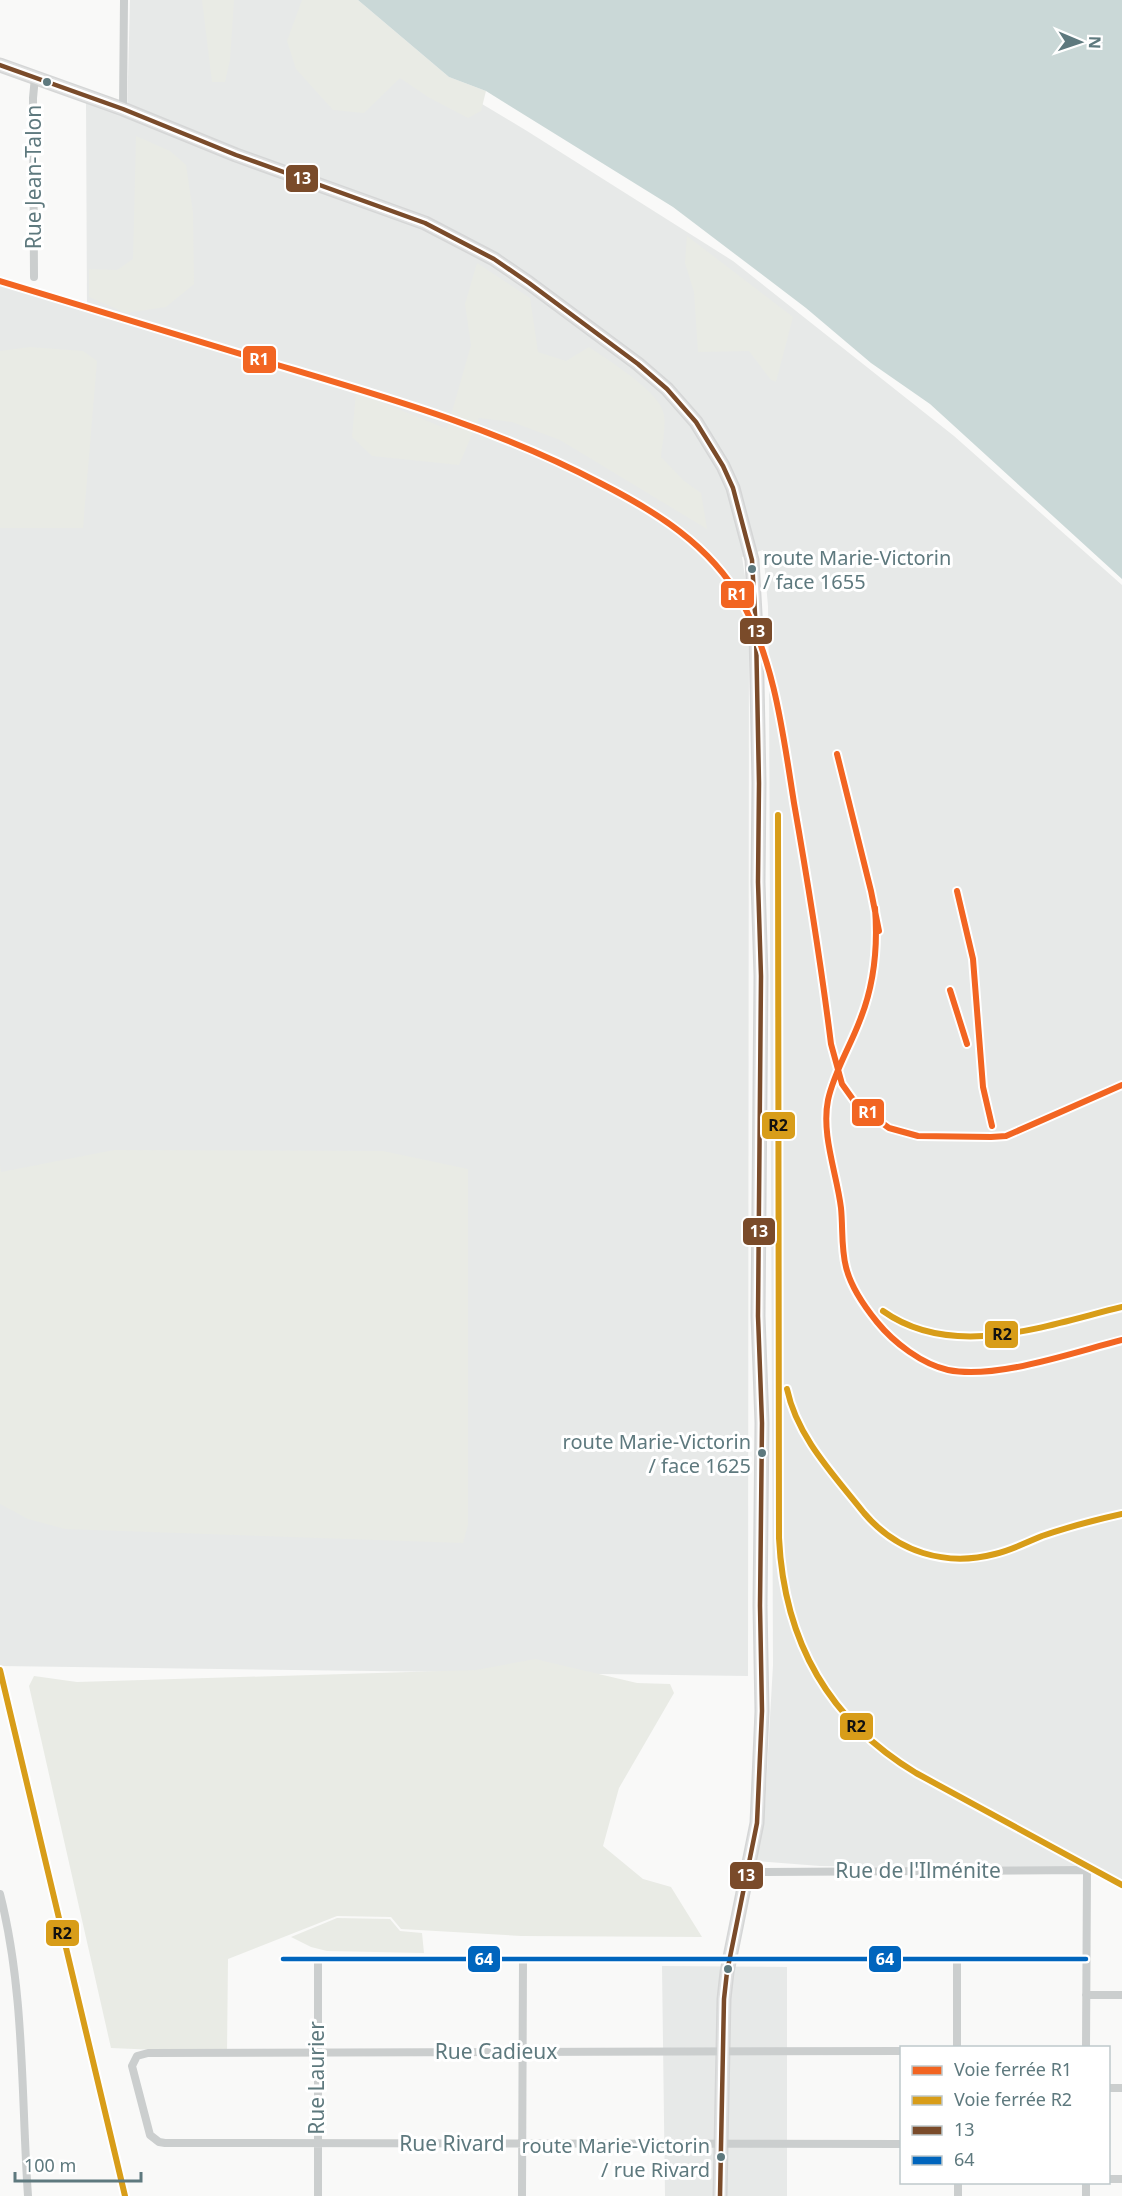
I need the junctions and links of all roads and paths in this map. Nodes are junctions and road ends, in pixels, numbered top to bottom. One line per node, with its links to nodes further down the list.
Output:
1 (124, 0): 4 (street)
2 (0, 65): 3 (main road)
3 (35, 77): 4 (main road); 5 (street, Rue Jean-Talon)
4 (123, 109): 6 (main road)
5 (34, 278)
6 (749, 1870): 11 (street, Rue de l'Ilménite); 13 (main road)
7 (0, 1894): 8 (street)
8 (2, 1909): 28 (street)
9 (283, 1959): 10 (street)
10 (318, 1959): 12 (street); 21 (street, Rue Laurier)
11 (1086, 1959): 14 (street); 15 (street)
12 (523, 1960): 13 (street); 20 (street)
13 (729, 1960): 14 (street); 22 (main road)
14 (957, 1960): 17 (street)
15 (1086, 1995): 16 (street); 18 (street)
16 (1122, 1995)
17 (957, 2046)
18 (1086, 2046)
19 (900, 2051): 22 (street, Rue Cadieux)
20 (521, 2052): 21 (street, Rue Cadieux); 22 (street, Rue Cadieux); 25 (street)
21 (317, 2053): 23 (street, Rue Cadieux); 24 (street, Rue Laurier)
22 (721, 2053): 26 (main road)
23 (140, 2100): 24 (street, Rue Rivard)
24 (317, 2144): 25 (street, Rue Rivard); 29 (street, Rue Laurier)
25 (522, 2144): 26 (street, Rue Rivard); 30 (street)
26 (720, 2144): 27 (street, Rue Rivard); 31 (main road)
27 (900, 2144)
28 (28, 2196)
29 (318, 2196)
30 (522, 2196)
31 (720, 2196)

